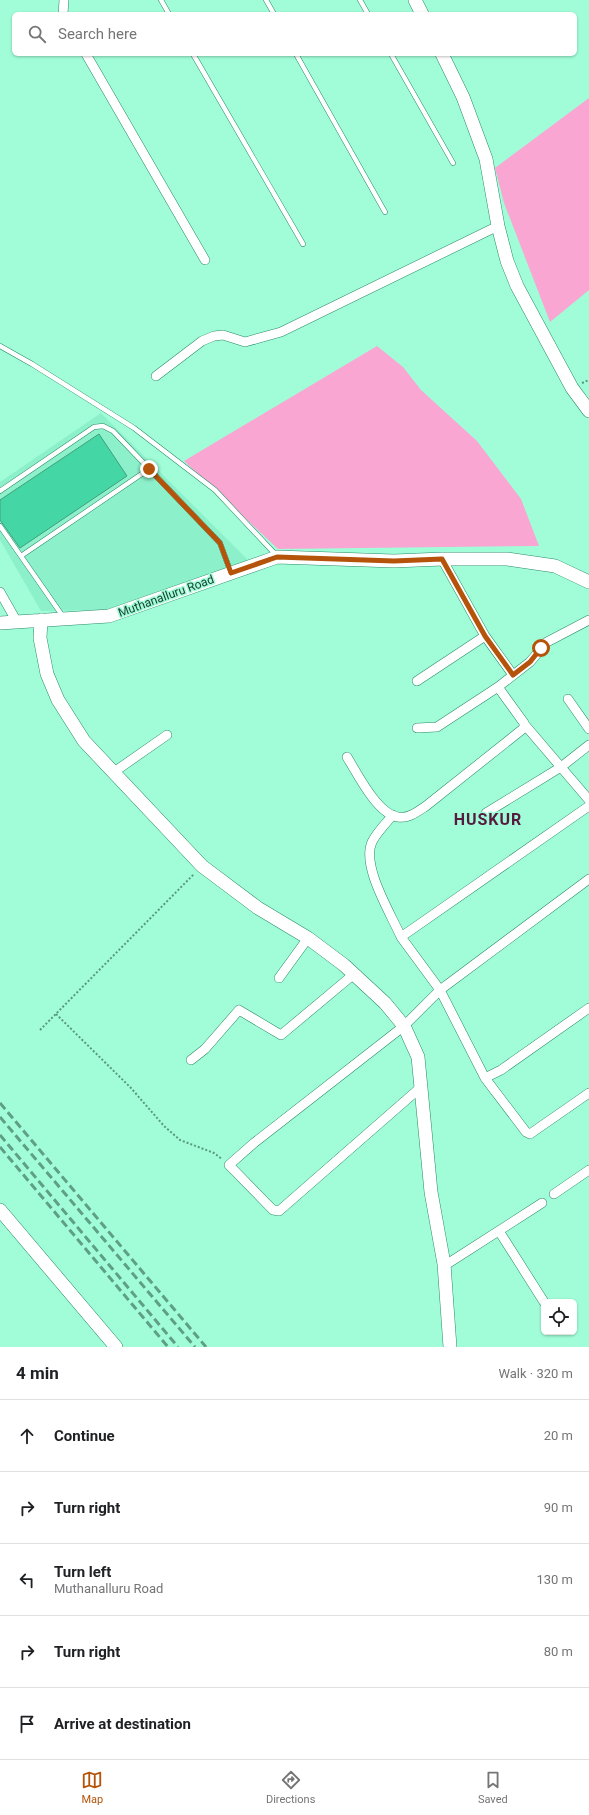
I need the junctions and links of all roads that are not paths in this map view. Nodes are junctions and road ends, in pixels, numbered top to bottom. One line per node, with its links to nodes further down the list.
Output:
1 (64, 0): 6 (street)
2 (161, 0): 7 (lane)
3 (266, 0): 8 (lane)
4 (360, 0): 9 (lane)
5 (415, 0): 10 (street)
6 (63, 12)
7 (168, 12)
8 (273, 12)
9 (367, 12)
10 (421, 12)
11 (87, 56): 20 (street)
12 (194, 56): 19 (lane)
13 (297, 56): 17 (lane)
14 (392, 56): 16 (lane)
15 (443, 56): 18 (street)
16 (453, 162)
17 (385, 212)
18 (498, 226): 22 (street); 23 (street)
19 (303, 244)
20 (205, 260)
21 (0, 346): 28 (lane)
22 (156, 376)
23 (589, 411)
24 (149, 469): 25 (lane); 27 (lane); 30 (lane)
25 (0, 490)
26 (0, 526): 27 (lane)
27 (20, 556): 33 (lane)
28 (277, 557): 29 (street, Muthanalluru Road); 30 (street, Muthanalluru Road)
29 (442, 559): 31 (street, Muthanalluru Road); 38 (street)
30 (231, 573): 33 (street, Muthanalluru Road)
31 (589, 582)
32 (0, 592): 36 (street)
33 (65, 619): 34 (street, Muthanalluru Road)
34 (41, 620): 36 (street, Muthanalluru Road); 50 (street)
35 (589, 620): 39 (street)
36 (17, 622): 37 (street, Muthanalluru Road)
37 (0, 623)
38 (485, 636): 39 (street); 40 (street)
39 (513, 675): 41 (street)
40 (417, 681)
41 (498, 687): 43 (street); 44 (street)
42 (568, 699): 45 (street)
43 (525, 725): 49 (street); 54 (street)
44 (417, 728)
45 (589, 729)
46 (167, 735): 50 (street)
47 (589, 745): 49 (street)
48 (347, 757): 54 (street)
49 (561, 767): 51 (street); 53 (street)
50 (114, 772): 57 (street)
51 (589, 800)
52 (589, 806): 56 (street)
53 (486, 813)
54 (393, 815): 56 (street)
55 (589, 879): 60 (street)
56 (401, 937): 60 (street)
57 (308, 938): 58 (street); 59 (street)
58 (354, 974): 62 (street); 63 (street)
59 (279, 978)
60 (440, 990): 62 (street); 64 (street)
61 (589, 1008): 64 (street)
62 (404, 1026): 65 (street); 65 (street)
63 (191, 1060)
64 (485, 1078): 66 (street)
65 (421, 1087): 72 (street)
66 (589, 1093)
67 (587, 1176): 68 (street)
68 (554, 1194)
69 (542, 1203): 71 (street)
70 (0, 1210): 74 (street)
71 (499, 1231): 72 (street); 73 (street)
72 (444, 1266): 75 (street)
73 (542, 1299)
74 (116, 1347)
75 (450, 1347)

